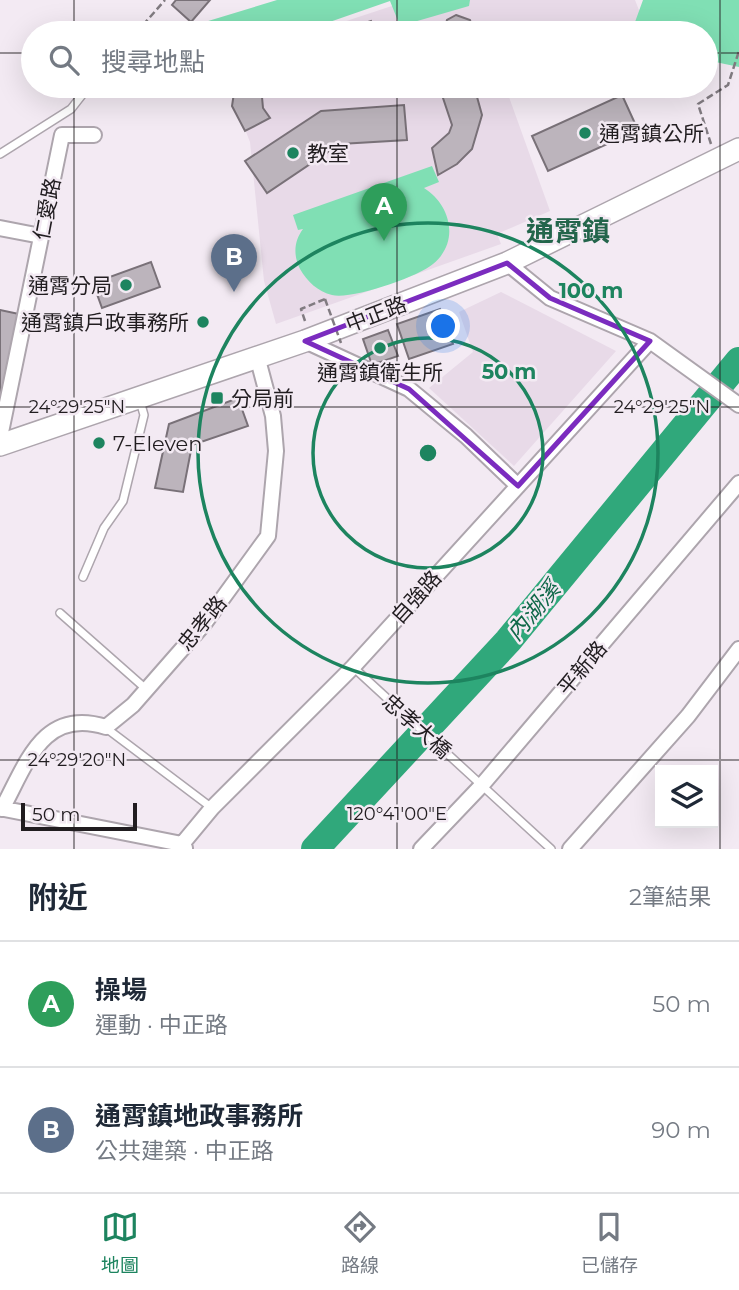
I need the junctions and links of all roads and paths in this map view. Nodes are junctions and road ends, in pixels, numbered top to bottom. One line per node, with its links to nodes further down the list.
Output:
1 (165, 0): 2 (path)
2 (147, 21)
3 (739, 51): 4 (path)
4 (718, 91)
5 (78, 98): 9 (lane)
6 (707, 98): 10 (path)
7 (94, 135): 12 (street, 仁愛路)
8 (739, 149): 10 (main road, 中正路)
9 (0, 154)
10 (716, 161): 13 (main road, 中正路)
11 (0, 228): 12 (street)
12 (41, 236): 21 (street, 仁愛路)
13 (507, 263): 15 (main road, 中正路); 16 (street)
14 (301, 309): 17 (path, bridge)
15 (305, 341): 18 (main road, 中正路); 24 (street)
16 (650, 341): 20 (street); 24 (street, 自強路)
17 (341, 344)
18 (257, 356): 19 (main road, 中正路); 29 (street, 忠孝路)
19 (139, 397): 22 (main road, 中正路); 25 (lane)
20 (739, 405)
21 (0, 437)
22 (0, 445)
23 (739, 483): 31 (street, 平新路)
24 (518, 486): 28 (street, 自強路)
25 (83, 577)
26 (60, 613): 29 (lane)
27 (739, 649): 37 (street)
28 (353, 667): 31 (lane, 忠孝大橋); 33 (street, 自強路)
29 (147, 690): 30 (street, 忠孝路)
30 (106, 727): 32 (street); 33 (lane)
31 (482, 785): 35 (street, 平新路); 36 (lane, 忠孝大橋)
32 (1, 808): 34 (street)
33 (212, 808): 34 (street, 自強路)
34 (182, 847)
35 (421, 849)
36 (551, 849)
37 (570, 849)

